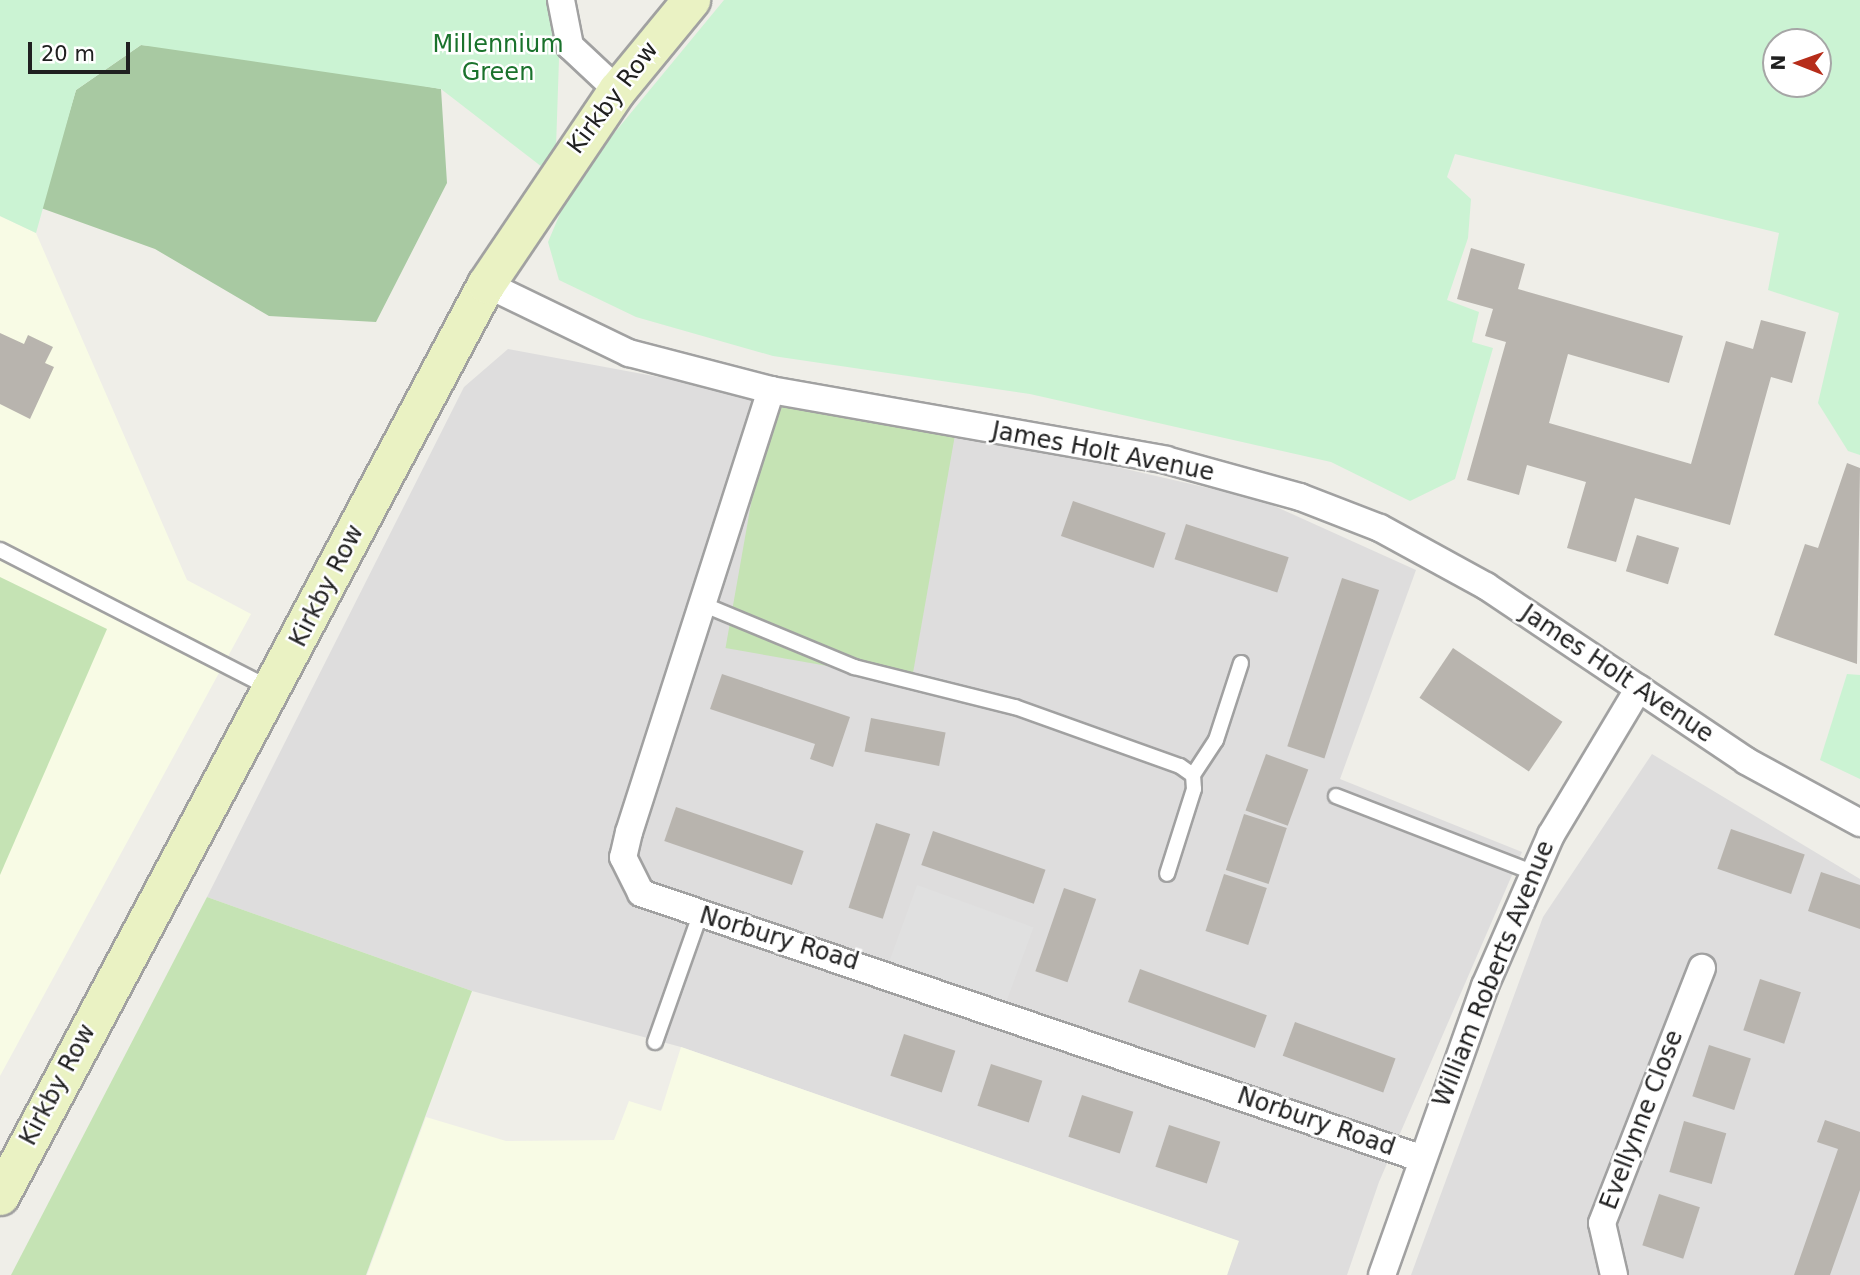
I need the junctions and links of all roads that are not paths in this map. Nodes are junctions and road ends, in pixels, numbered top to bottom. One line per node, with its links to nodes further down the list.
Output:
1 (561, 0): 3 (street)
2 (691, 0): 3 (street, Kirkby Row)
3 (617, 89): 4 (street, Kirkby Row)
4 (486, 284): 5 (street, James Holt Avenue); 10 (street, Kirkby Row)
5 (771, 390): 7 (street, Norbury Road); 9 (street, James Holt Avenue)
6 (0, 550): 10 (lane)
7 (702, 604): 11 (lane); 16 (street, Norbury Road)
8 (1241, 663): 11 (lane)
9 (1639, 688): 13 (street, James Holt Avenue); 14 (street, William Roberts Avenue)
10 (274, 690): 20 (street, Kirkby Row)
11 (1194, 775): 15 (lane)
12 (1336, 796): 14 (lane)
13 (1860, 823)
14 (1535, 873): 19 (street, William Roberts Avenue)
15 (1167, 874)
16 (700, 915): 18 (lane); 19 (street, Norbury Road)
17 (1702, 968): 22 (street, Evellynne Close)
18 (655, 1042)
19 (1420, 1158): 21 (street, William Roberts Avenue)
20 (0, 1196)
21 (1382, 1275)
22 (1614, 1275)

